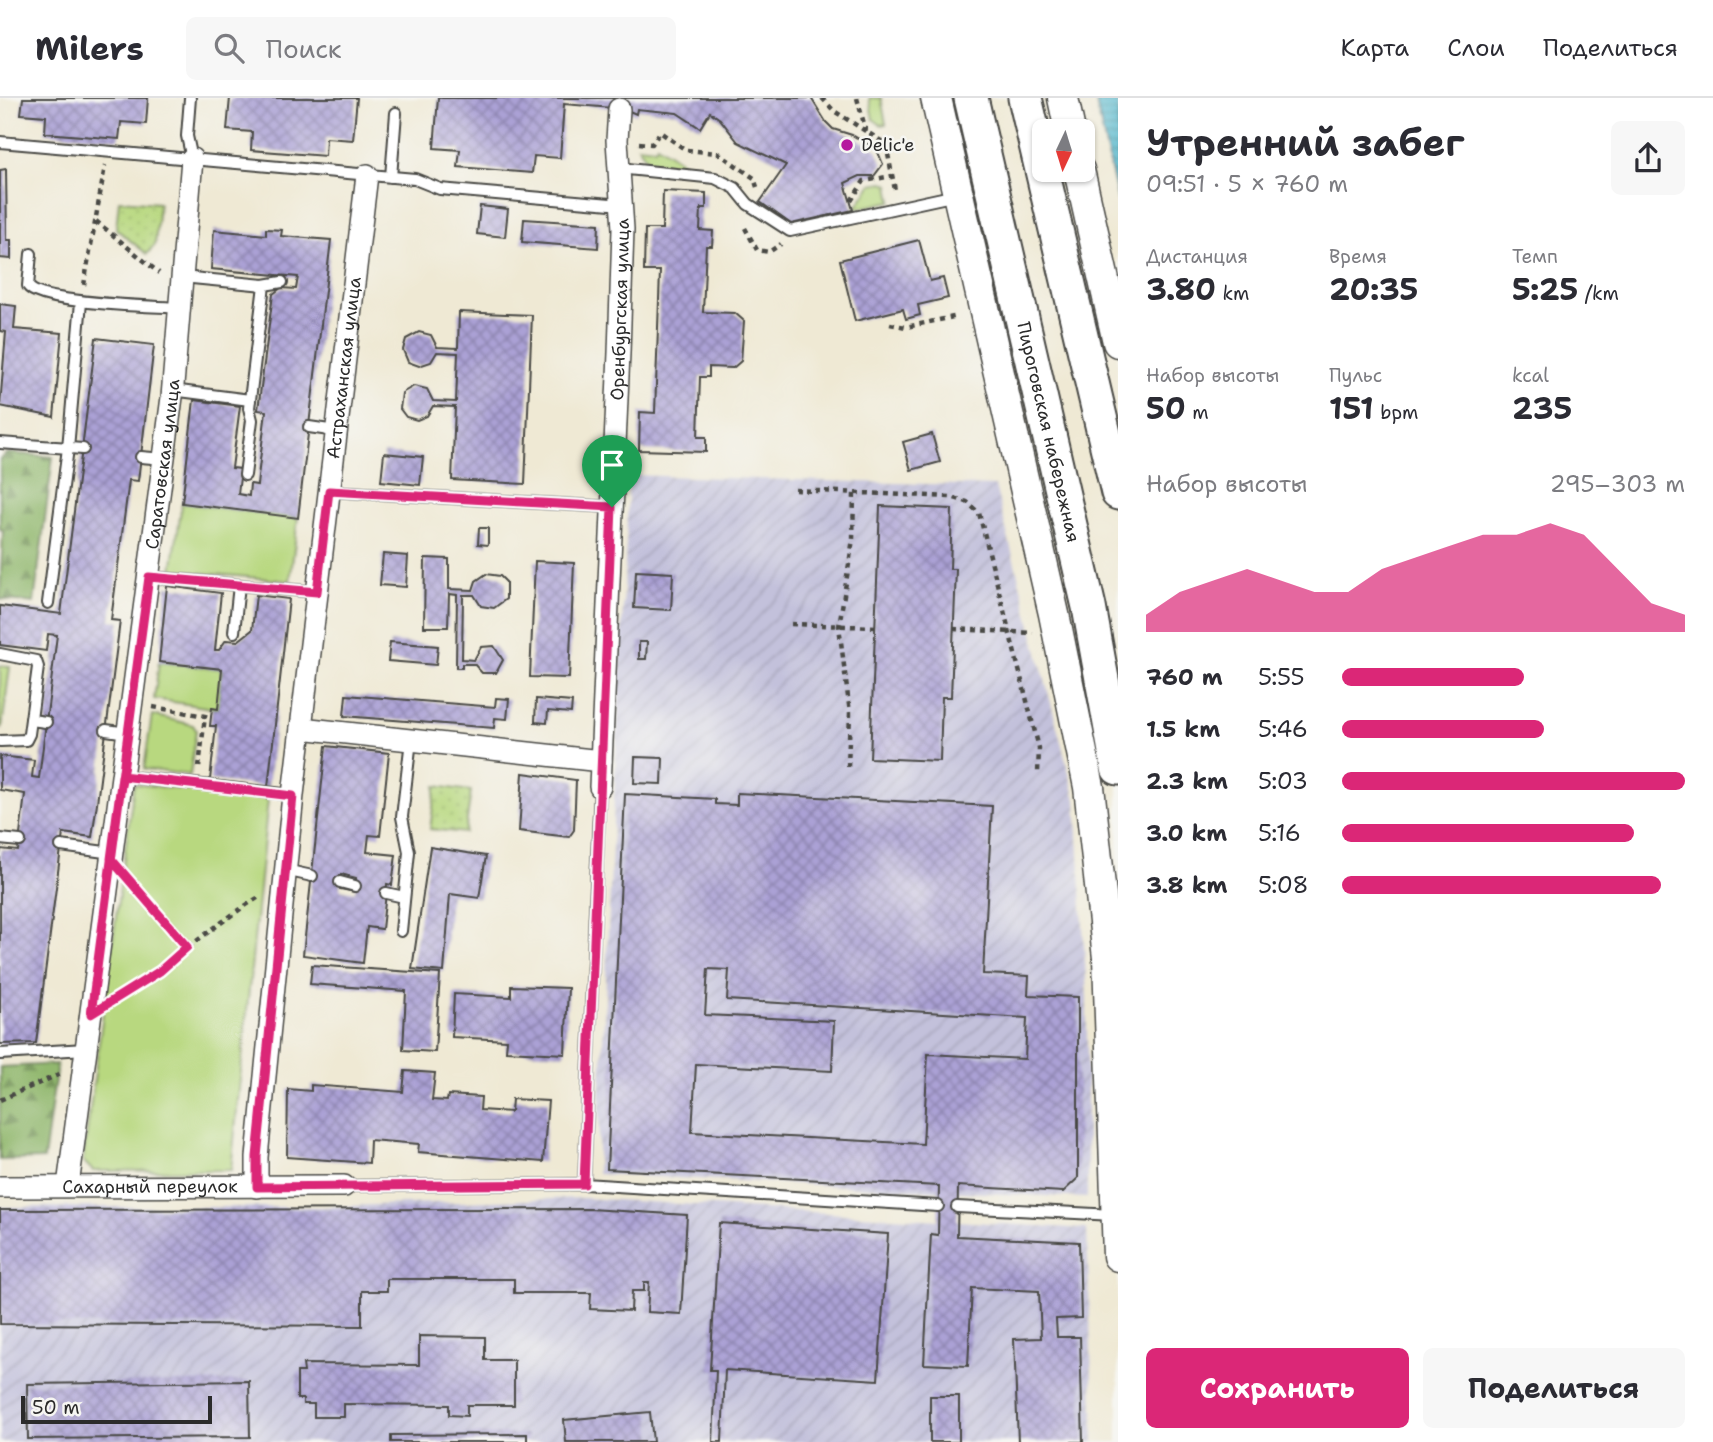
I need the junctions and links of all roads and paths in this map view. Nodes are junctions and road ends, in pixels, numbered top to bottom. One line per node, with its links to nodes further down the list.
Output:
1 (190, 98): 16 (lane)
2 (822, 98): 11 (path)
3 (857, 98): 11 (path)
4 (936, 98): 23 (main road)
5 (971, 98): 77 (main road, Пироговская набережная)
6 (1025, 98): 53 (main road)
7 (1063, 98): 10 (main road)
8 (619, 109): 17 (street, Оренбургская улица)
9 (396, 113): 20 (lane)
10 (1067, 119)
11 (866, 131): 19 (path)
12 (0, 140): 15 (lane)
13 (638, 143): 14 (path)
14 (652, 144)
15 (108, 152): 16 (lane); 26 (path)
16 (192, 159): 18 (lane); 30 (street, Саратовская улица)
17 (618, 168): 23 (lane); 25 (street, Оренбургская улица)
18 (368, 175): 20 (lane); 43 (street, Астраханская улица)
19 (892, 176): 22 (path); 24 (path)
20 (391, 177): 25 (lane)
21 (1082, 182): 37 (main road)
22 (894, 185)
23 (958, 195): 108 (main road)
24 (850, 202)
25 (622, 205): 54 (street, Оренбургская улица)
26 (95, 220): 30 (path); 33 (path)
27 (745, 228): 28 (path)
28 (785, 238)
29 (31, 254): 33 (lane)
30 (174, 277): 32 (lane); 34 (street, Саратовская улица)
31 (282, 282): 32 (lane)
32 (264, 285): 39 (lane)
33 (81, 302): 34 (lane); 45 (lane)
34 (179, 308): 38 (street, Саратовская улица)
35 (951, 317): 36 (path)
36 (890, 324)
37 (1118, 342)
38 (173, 390): 39 (lane); 48 (street, Саратовская улица)
39 (250, 400): 40 (lane)
40 (252, 420): 41 (lane); 49 (lane)
41 (265, 422)
42 (309, 427): 43 (lane)
43 (336, 431): 51 (street, Астраханская улица)
44 (0, 443): 45 (lane)
45 (68, 448): 46 (lane); 58 (lane)
46 (83, 449)
47 (141, 457): 48 (lane)
48 (164, 460): 55 (street, Саратовская улица)
49 (245, 475)
50 (794, 490): 52 (path)
51 (329, 491): 54 (lane); 57 (street, Астраханская улица)
52 (854, 493): 60 (path); 64 (path)
53 (1118, 493)
54 (612, 507): 75 (street, Оренбургская улица)
55 (149, 577): 56 (lane); 72 (street, Саратовская улица)
56 (239, 585): 57 (lane); 63 (lane)
57 (317, 592): 70 (street, Астраханская улица)
58 (48, 603)
59 (791, 624): 60 (path)
60 (839, 626): 61 (path); 76 (path)
61 (875, 627)
62 (953, 629): 64 (path)
63 (234, 632)
64 (1010, 632): 65 (path); 78 (path)
65 (1041, 634)
66 (0, 654): 68 (lane)
67 (149, 706): 80 (path)
68 (31, 720): 69 (lane); 74 (lane)
69 (46, 722)
70 (301, 728): 73 (street); 82 (street, Астраханская улица)
71 (106, 730): 72 (lane)
72 (128, 733): 79 (street, Саратовская улица)
73 (411, 740): 75 (street); 93 (lane)
74 (0, 741)
75 (601, 761): 81 (street, Оренбургская улица)
76 (848, 767)
77 (1118, 768)
78 (1038, 773)
79 (122, 776): 80 (lane); 86 (street, Саратовская улица)
80 (197, 785): 82 (lane)
81 (600, 787): 101 (lane, Оренбургская улица)
82 (293, 796): 87 (street, Астраханская улица)
83 (0, 839): 84 (lane)
84 (20, 841)
85 (61, 846): 86 (lane)
86 (111, 856): 95 (path); 96 (street, Саратовская улица)
87 (285, 870): 88 (lane); 105 (street, Астраханская улица)
88 (312, 876)
89 (340, 882): 90 (lane)
90 (355, 886)
91 (386, 893): 93 (lane)
92 (262, 896): 95 (path)
93 (404, 897): 94 (lane)
94 (401, 931)
95 (187, 947): 96 (path)
96 (91, 1014): 97 (street, Саратовская улица)
97 (86, 1049): 98 (lane); 102 (street, Саратовская улица)
98 (0, 1054)
99 (65, 1071): 100 (path)
100 (0, 1100)
101 (584, 1184): 103 (lane); 106 (lane)
102 (68, 1186): 104 (street, Сахарный переулок); 105 (street, Сахарный переулок)
103 (344, 1186): 105 (street, Сахарный переулок)
104 (0, 1187)
105 (257, 1187)
106 (938, 1206)
107 (957, 1207): 108 (lane)
108 (1116, 1215): 109 (main road)
109 (1118, 1256)

